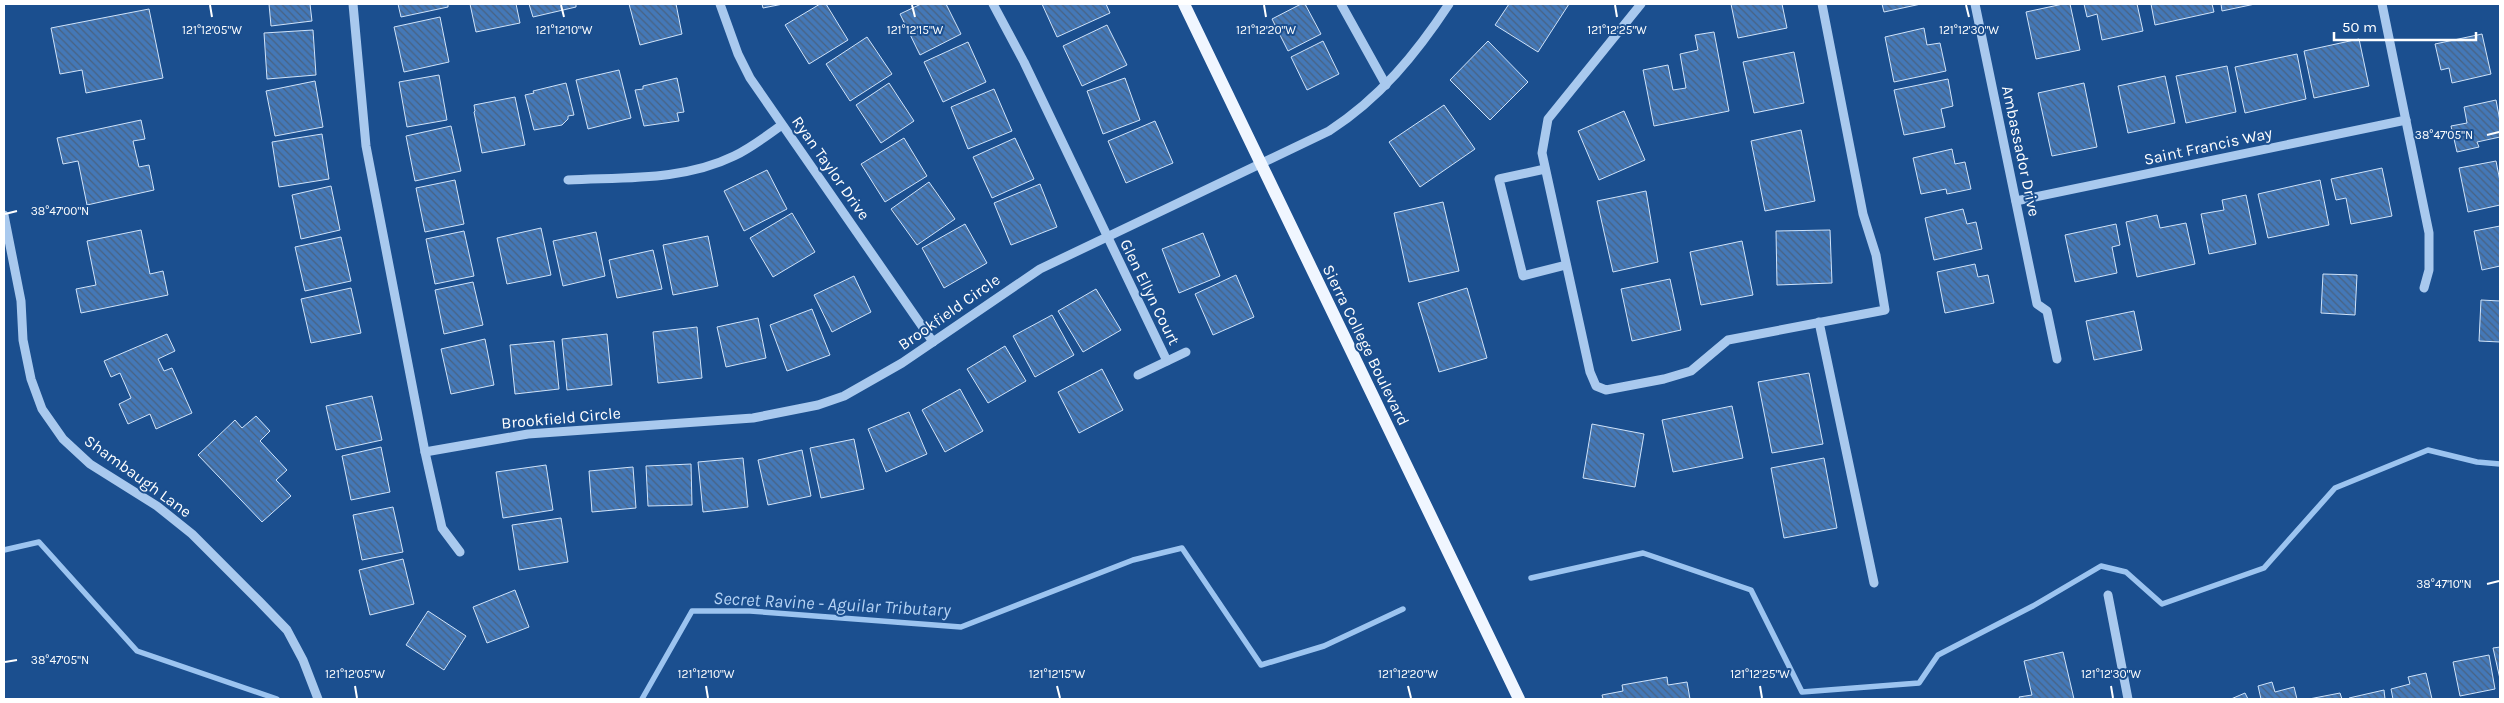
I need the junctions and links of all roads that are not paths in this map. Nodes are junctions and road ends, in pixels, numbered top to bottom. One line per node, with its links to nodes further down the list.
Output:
1 (353, 4): 28 (street)
2 (720, 4): 13 (street, Ryan Taylor Drive)
3 (994, 4): 19 (street)
4 (1184, 4): 14 (main road, Sierra College Boulevard)
5 (1341, 4): 11 (street)
6 (1449, 4): 11 (street, Brookfield Circle)
7 (1641, 4): 15 (street)
8 (1822, 4): 22 (street)
9 (1975, 4): 17 (street, Ambassador Drive)
10 (2382, 4): 12 (street)
11 (1386, 86): 14 (street, Brookfield Circle)
12 (2406, 120): 17 (street, Saint Francis Way); 21 (street)
13 (782, 125): 16 (street); 23 (street, Ryan Taylor Drive)
14 (1260, 164): 19 (street, Brookfield Circle); 33 (main road, Sierra College Boulevard)
15 (1545, 168): 20 (street); 20 (street)
16 (568, 180)
17 (2016, 201): 25 (street, Ambassador Drive)
18 (4, 215): 32 (street, Shambaugh Lane)
19 (1107, 236): 23 (street, Brookfield Circle); 26 (street, Glen Ellyn Court)
20 (1566, 266): 22 (street)
21 (2424, 288)
22 (1819, 322): 30 (street)
23 (933, 342): 28 (street, Brookfield Circle)
24 (1186, 352): 26 (street)
25 (2057, 359)
26 (1167, 361): 27 (street)
27 (1138, 374)
28 (425, 452): 29 (street)
29 (460, 552)
30 (1874, 583)
31 (2108, 595): 34 (street)
32 (318, 699)
33 (1520, 699)
34 (2128, 699)

